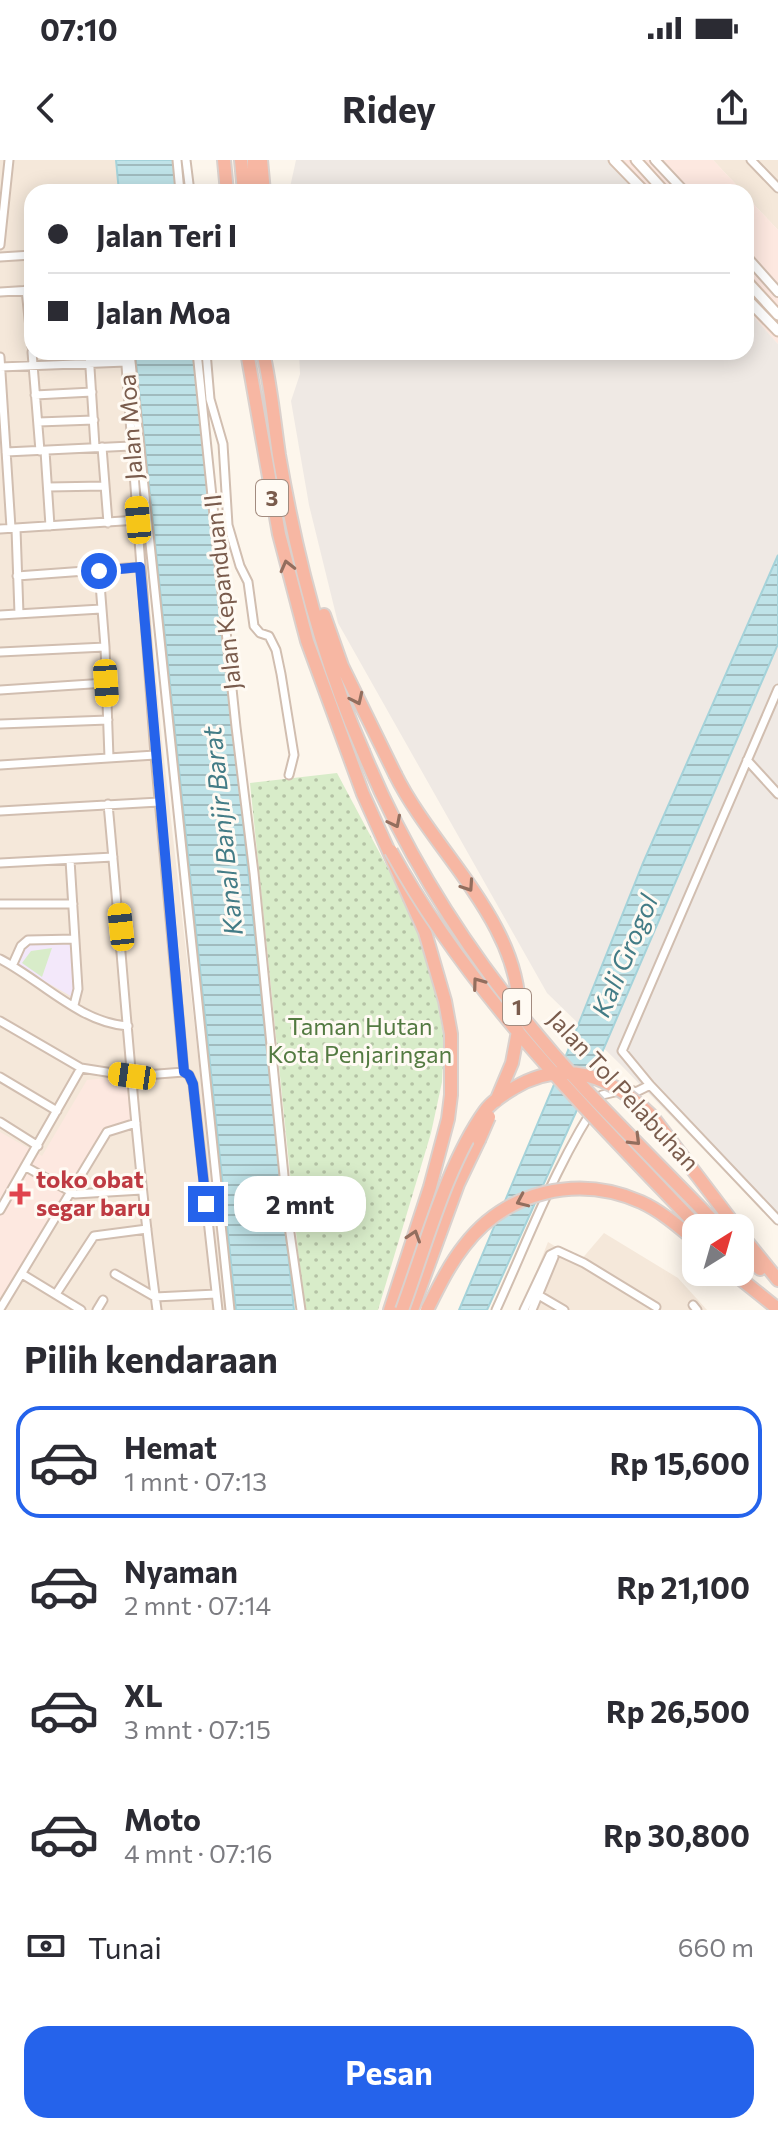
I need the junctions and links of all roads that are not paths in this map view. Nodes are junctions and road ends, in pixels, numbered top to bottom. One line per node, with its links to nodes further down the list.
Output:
1 (177, 160): 12 (street)
2 (186, 160): 13 (street)
3 (224, 160): 14 (highway)
4 (241, 160): 15 (highway)
5 (254, 160): 16 (highway)
6 (261, 160): 17 (highway)
7 (614, 160): 18 (main road)
8 (636, 160): 19 (main road)
9 (655, 160): 20 (street)
10 (751, 160): 21 (street)
11 (6, 162): 22 (street)
12 (179, 184)
13 (189, 184)
14 (226, 184)
15 (243, 184)
16 (253, 184)
17 (263, 184)
18 (637, 184)
19 (658, 184)
20 (678, 184)
21 (778, 188)
22 (1, 232): 23 (street)
23 (0, 245)
24 (24, 256): 25 (street)
25 (0, 257)
26 (754, 265): 30 (street)
27 (754, 289): 32 (main road)
28 (24, 290): 29 (street)
29 (0, 292)
30 (778, 292)
31 (754, 306): 33 (main road)
32 (778, 315)
33 (778, 331)
34 (0, 357): 45 (street)
35 (33, 360): 44 (street)
36 (128, 360): 140 (street)
37 (198, 360): 141 (street, Jalan Kepanduan II)
38 (207, 360): 83 (street, Jalan Kepanduan II)
39 (248, 360): 88 (highway, 3, one-way to 39)
40 (265, 360): 46 (highway, 3)
41 (271, 360): 46 (highway)
42 (89, 361): 43 (street); 44 (street); 48 (street)
43 (126, 362): 54 (street, Jalan Moa)
44 (34, 364): 45 (street); 49 (street)
45 (0, 367): 47 (street)
46 (267, 370): 65 (highway, 3)
47 (1, 377): 50 (street)
48 (92, 392): 49 (street); 51 (street)
49 (35, 395): 52 (street)
50 (2, 409): 53 (street)
51 (94, 420): 52 (street); 55 (street)
52 (38, 422): 56 (street)
53 (4, 446): 56 (street); 57 (street)
54 (131, 446): 55 (street); 60 (street, Jalan Moa)
55 (99, 447): 56 (street); 58 (street)
56 (43, 451): 59 (street)
57 (4, 472): 64 (street)
58 (105, 486): 59 (street); 61 (street)
59 (48, 487): 62 (street)
60 (138, 520): 61 (street); 66 (street, Jalan Moa)
61 (108, 523): 62 (street)
62 (50, 526): 64 (street)
63 (0, 529): 64 (street)
64 (13, 529): 68 (street)
65 (300, 548): 114 (highway, Jalan Tol Pelabuhan / 1, one-way to 114, bridge); 144 (highway, one-way to 144, bridge)
66 (140, 567): 67 (street); 79 (street, Jalan Moa)
67 (99, 571): 68 (street); 69 (street)
68 (17, 576): 70 (street)
69 (101, 609): 70 (street); 72 (street)
70 (19, 614): 71 (street)
71 (0, 615)
72 (105, 647): 73 (street); 74 (street)
73 (0, 652)
74 (106, 683): 76 (street); 77 (street)
75 (778, 689): 81 (street)
76 (0, 690)
77 (108, 720): 78 (street); 80 (street)
78 (0, 724)
79 (155, 755): 80 (street); 85 (street, Jalan Moa)
80 (109, 758): 82 (street)
81 (747, 760): 84 (street); 104 (street)
82 (0, 765)
83 (289, 775)
84 (778, 794)
85 (159, 802): 86 (street); 101 (street, Jalan Moa)
86 (108, 804): 87 (street); 89 (street)
87 (0, 811)
88 (391, 851): 113 (highway, 3, one-way to 88, bridge); 142 (highway, one-way to 88)
89 (113, 857): 90 (street); 99 (street)
90 (70, 860): 91 (street); 93 (street)
91 (0, 863)
92 (0, 904): 93 (street)
93 (73, 904): 94 (street)
94 (75, 939): 96 (street); 97 (street)
95 (0, 959): 96 (street)
96 (12, 966): 97 (street)
97 (74, 1005): 99 (street)
98 (0, 1021): 100 (street)
99 (128, 1026): 102 (street)
100 (81, 1068): 102 (street); 105 (street)
101 (184, 1072): 102 (street); 129 (street, Jalan Moa)
102 (132, 1076): 107 (street)
103 (0, 1077): 105 (street)
104 (640, 1088): 116 (street); 146 (street)
105 (57, 1111): 108 (street)
106 (0, 1122): 108 (street)
107 (136, 1123): 110 (street); 111 (street)
108 (38, 1146): 109 (street)
109 (26, 1167): 111 (street); 112 (street)
110 (142, 1190): 111 (street); 117 (street)
111 (70, 1193): 121 (street)
112 (0, 1210)
113 (686, 1214)
114 (706, 1214)
115 (726, 1214): 143 (highway, bridge)
116 (778, 1220)
117 (147, 1229): 128 (street); 130 (street)
118 (682, 1230): 145 (highway, one-way to 145, bridge)
119 (754, 1250): 123 (highway)
120 (754, 1262): 126 (highway)
121 (22, 1274): 128 (street); 134 (street)
122 (115, 1274): 130 (street)
123 (778, 1280)
124 (754, 1285): 135 (highway)
125 (749, 1286): 135 (highway)
126 (778, 1286)
127 (535, 1293): 133 (street); 147 (street); 148 (street); 149 (street)
128 (56, 1294): 132 (street)
129 (216, 1294): 130 (street); 139 (street, Jalan Moa)
130 (155, 1297): 138 (street)
131 (103, 1300): 137 (street)
132 (66, 1306): 136 (street)
133 (656, 1307)
134 (0, 1309)
135 (778, 1309)
136 (81, 1310)
137 (97, 1310)
138 (157, 1310)
139 (218, 1310)
140 (230, 1310)
141 (301, 1310)
142 (390, 1310)
143 (402, 1310)
144 (412, 1310)
145 (427, 1310)
146 (496, 1310)
147 (524, 1310)
148 (532, 1310)
149 (564, 1310)

